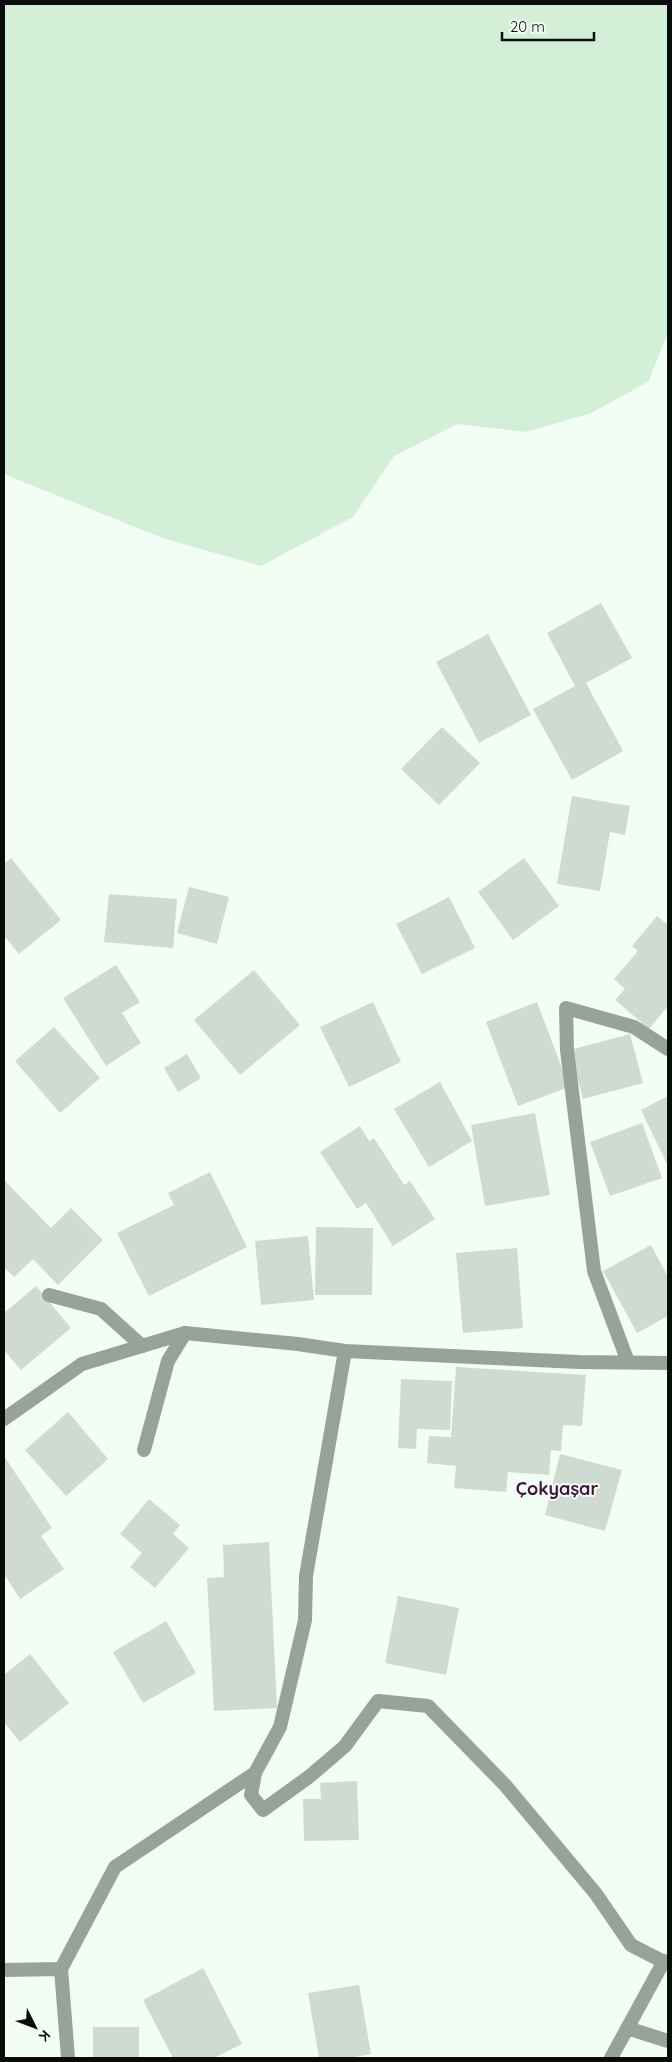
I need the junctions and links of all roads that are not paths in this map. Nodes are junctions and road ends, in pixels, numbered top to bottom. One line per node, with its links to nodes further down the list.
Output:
1 (668, 1048): 6 (street)
2 (49, 1295): 4 (street)
3 (185, 1333): 4 (street); 5 (street); 9 (street)
4 (142, 1346): 8 (street)
5 (345, 1351): 6 (street); 10 (street)
6 (628, 1362): 7 (street)
7 (668, 1363)
8 (4, 1419)
9 (144, 1450)
10 (255, 1774): 11 (street); 12 (street)
11 (666, 1963): 14 (street)
12 (62, 1969): 13 (street); 16 (street)
13 (4, 1970)
14 (627, 2028): 15 (street); 17 (street)
15 (668, 2041)
16 (68, 2058)
17 (611, 2058)

